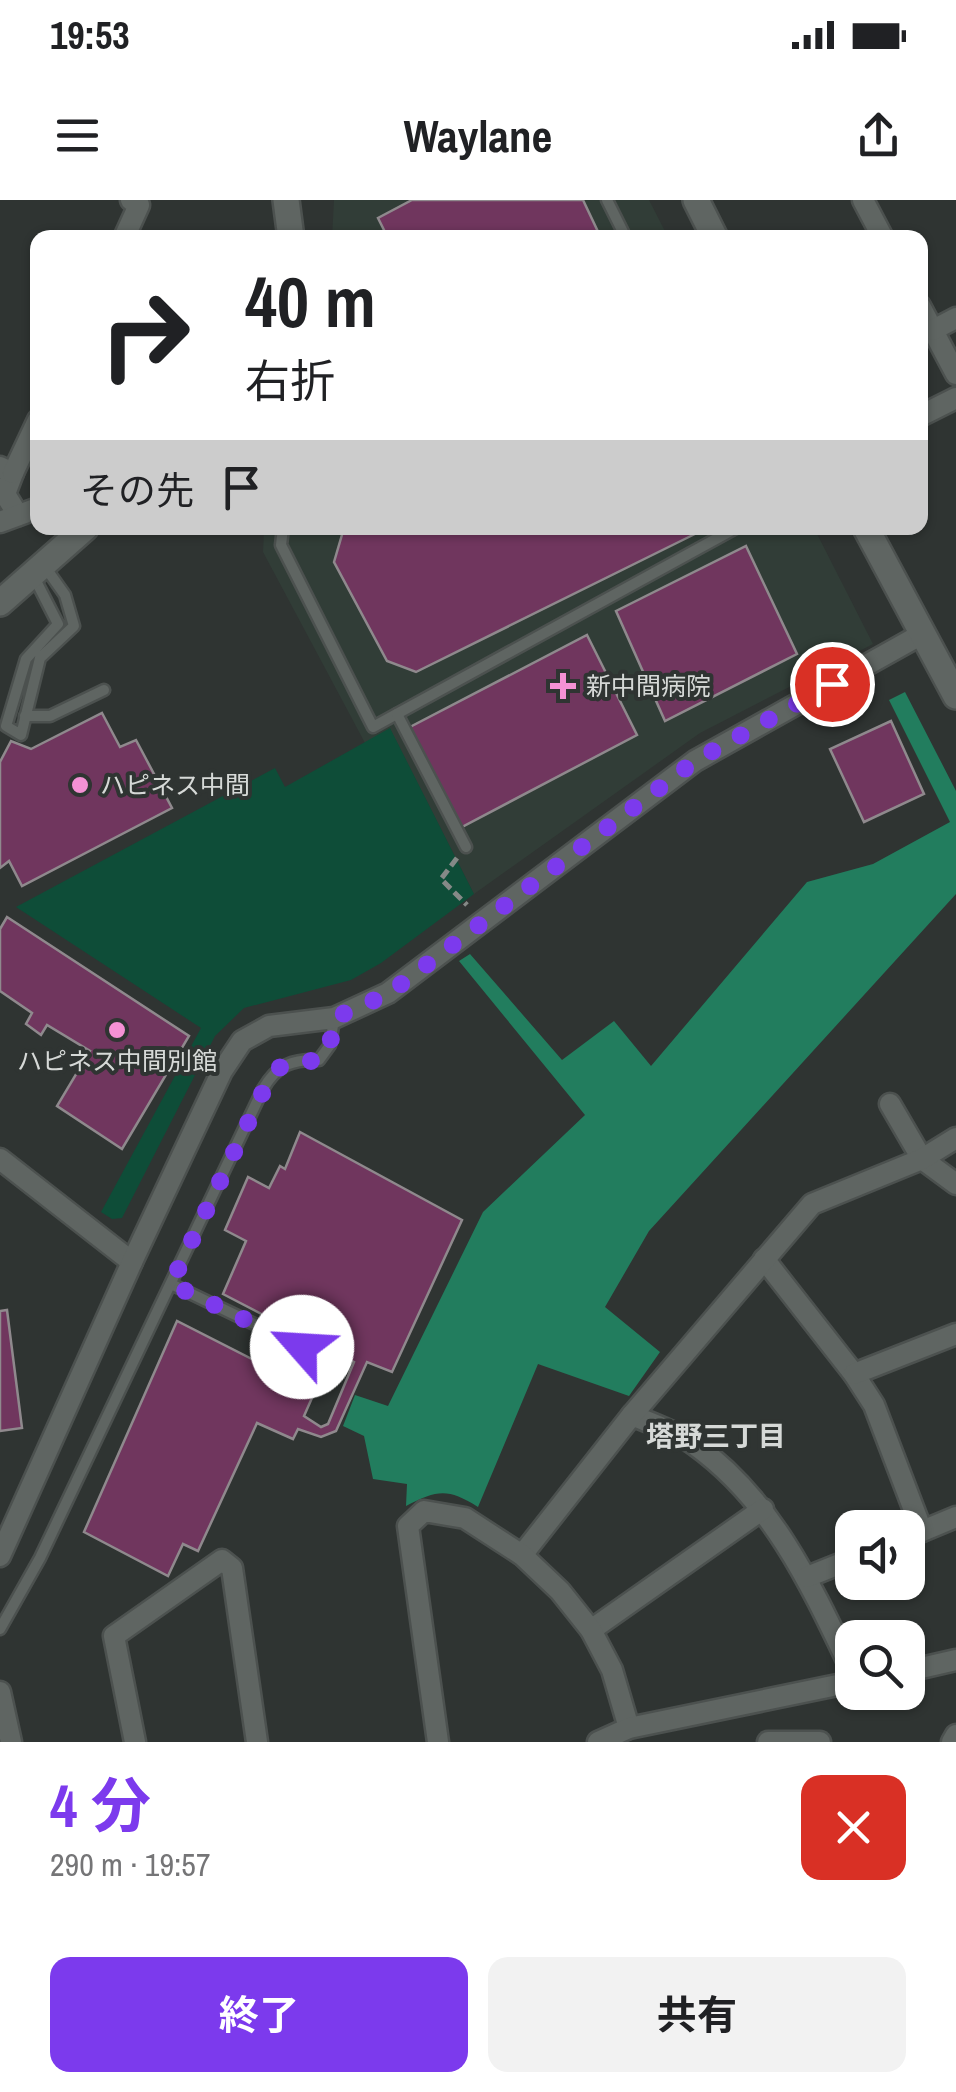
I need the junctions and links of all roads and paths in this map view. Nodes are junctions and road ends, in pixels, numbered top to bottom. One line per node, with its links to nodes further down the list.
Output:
1 (130, 200): 6 (street)
2 (286, 200): 7 (street)
3 (607, 200): 8 (lane)
4 (696, 200): 9 (street)
5 (863, 200): 10 (street)
6 (128, 230)
7 (290, 230)
8 (622, 230)
9 (711, 230)
10 (879, 230)
11 (956, 318): 13 (street)
12 (928, 321): 13 (street)
13 (933, 330): 14 (street)
14 (956, 374)
15 (956, 398): 16 (street)
16 (928, 412)
17 (30, 432): 18 (street)
18 (6, 470): 19 (street)
19 (18, 515)
20 (76, 535): 24 (street)
21 (282, 535): 29 (lane)
22 (723, 535): 29 (lane)
23 (870, 535): 26 (street)
24 (37, 568): 25 (street); 30 (lane); 30 (lane)
25 (0, 603)
26 (922, 634): 28 (street); 32 (street)
27 (104, 690): 30 (lane)
28 (956, 696)
29 (397, 714): 31 (lane)
30 (25, 716)
31 (466, 847): 32 (path)
32 (483, 921): 33 (street)
33 (334, 1018): 40 (street); 41 (lane)
34 (890, 1104): 37 (street)
35 (956, 1138): 37 (street)
36 (0, 1159): 40 (street)
37 (922, 1159): 38 (street); 39 (street)
38 (956, 1184)
39 (764, 1259): 44 (street); 45 (street)
40 (132, 1262): 51 (street)
41 (171, 1284): 43 (lane); 54 (lane)
42 (956, 1334): 44 (street)
43 (302, 1347)
44 (854, 1374): 47 (street)
45 (632, 1415): 46 (street); 50 (street)
46 (763, 1508): 53 (street); 55 (street)
47 (906, 1510)
48 (956, 1517): 49 (street)
49 (925, 1530)
50 (522, 1555): 55 (street); 66 (street)
51 (0, 1556)
52 (835, 1566): 53 (street)
53 (807, 1577): 56 (street)
54 (0, 1628)
55 (590, 1630): 61 (street)
56 (835, 1635)
57 (956, 1660): 58 (street)
58 (925, 1667)
59 (835, 1686): 61 (street)
60 (0, 1692): 63 (street)
61 (629, 1728): 67 (street)
62 (956, 1735): 70 (street)
63 (12, 1742)
64 (136, 1742): 65 (street)
65 (257, 1742)
66 (438, 1742)
67 (598, 1742)
68 (768, 1742): 69 (street)
69 (820, 1742)
70 (952, 1742)

